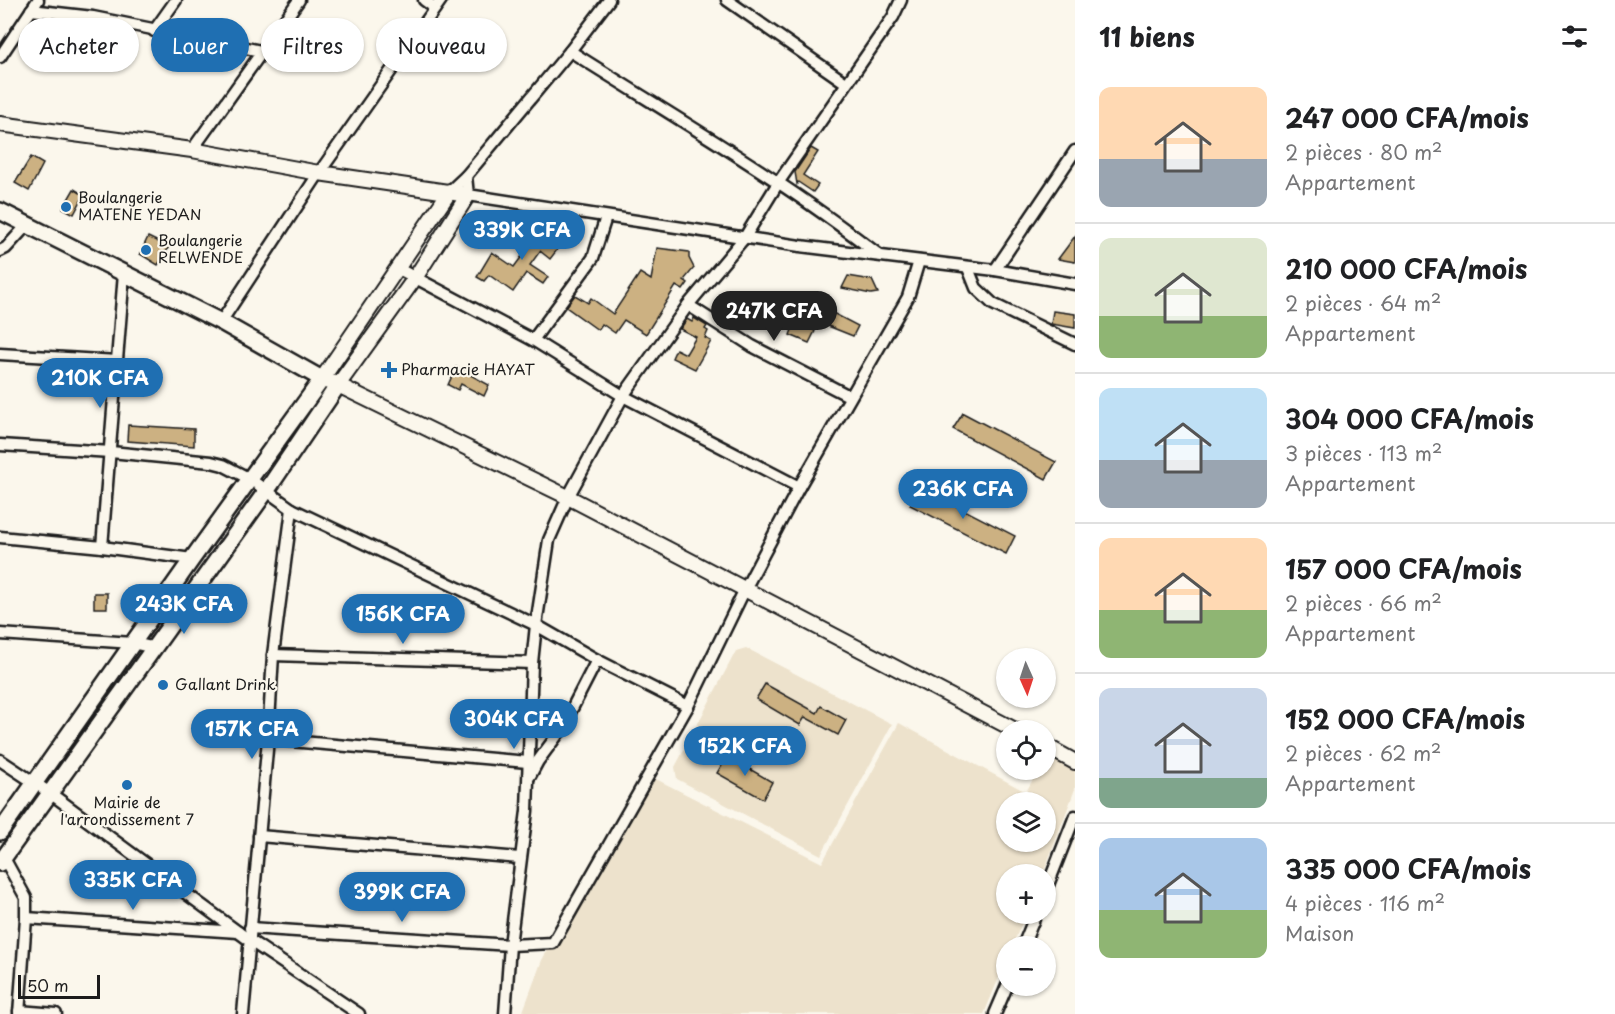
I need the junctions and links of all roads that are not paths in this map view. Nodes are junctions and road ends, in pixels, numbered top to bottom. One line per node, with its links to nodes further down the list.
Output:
1 (38, 0): 9 (street)
2 (176, 0): 10 (street)
3 (299, 0): 11 (street)
4 (424, 0): 8 (street)
5 (609, 0): 15 (street)
6 (727, 0): 17 (street)
7 (901, 0): 17 (street)
8 (438, 4): 21 (street)
9 (31, 10): 12 (street); 16 (street)
10 (163, 18)
11 (286, 18)
12 (151, 30)
13 (249, 49): 14 (street)
14 (261, 51): 19 (street)
15 (570, 51): 22 (street); 23 (street)
16 (0, 57)
17 (846, 83): 23 (street)
18 (0, 124): 19 (street)
19 (192, 150): 21 (street)
20 (1075, 151): 35 (street)
21 (319, 173): 24 (street); 40 (street)
22 (466, 176): 24 (street); 25 (street)
23 (778, 183): 29 (street); 31 (street)
24 (450, 191): 25 (street); 33 (street)
25 (468, 195): 27 (street); 37 (street)
26 (0, 212): 28 (main road)
27 (606, 217): 29 (street); 41 (street)
28 (27, 225): 30 (street); 36 (main road)
29 (745, 237): 31 (street); 39 (street)
30 (0, 251)
31 (879, 256): 32 (street)
32 (919, 261): 34 (street); 48 (street)
33 (397, 268): 37 (street); 45 (street)
34 (968, 268): 35 (street); 42 (street)
35 (995, 270): 38 (street)
36 (124, 273): 40 (main road); 44 (street)
37 (415, 278): 41 (street); 46 (street)
38 (1075, 284)
39 (688, 305): 47 (street); 48 (street)
40 (221, 322): 45 (main road)
41 (532, 340): 47 (street)
42 (1075, 344)
43 (0, 354): 44 (street)
44 (117, 361): 50 (street)
45 (322, 379): 46 (main road); 51 (main road)
46 (338, 385): 53 (main road); 54 (street)
47 (623, 396): 52 (street); 54 (street)
48 (849, 396): 52 (street)
49 (0, 446): 50 (street)
50 (111, 452): 51 (street); 57 (street)
51 (250, 479): 53 (street); 58 (main road)
52 (799, 487): 59 (street)
53 (267, 490): 55 (street); 63 (main road)
54 (568, 497): 59 (street); 60 (street)
55 (292, 509): 60 (street); 64 (street)
56 (0, 537): 57 (street)
57 (102, 547): 58 (street)
58 (192, 559): 62 (main road)
59 (744, 591): 67 (street); 68 (street)
60 (536, 625): 65 (street); 66 (street)
61 (0, 634): 62 (street)
62 (133, 643): 63 (street); 75 (main road)
63 (155, 648): 76 (main road)
64 (273, 655): 66 (street); 69 (street)
65 (597, 660): 67 (street); 74 (street)
66 (532, 663): 71 (street)
67 (688, 706): 87 (street)
68 (996, 720)
69 (268, 739): 71 (street); 79 (street)
70 (1056, 752): 72 (street)
71 (528, 762): 74 (street)
72 (1075, 762)
73 (3, 764): 75 (street)
74 (528, 778): 80 (street)
75 (34, 784): 76 (street); 78 (main road)
76 (50, 793): 81 (main road); 85 (street)
77 (1075, 816): 82 (street)
78 (0, 832)
79 (259, 836): 80 (street); 84 (street)
80 (520, 858): 87 (street)
81 (2, 860): 83 (street)
82 (1056, 864)
83 (26, 918): 85 (street); 89 (street)
84 (250, 928): 86 (street); 87 (street)
85 (238, 932): 86 (street)
86 (249, 940): 91 (street); 92 (street)
87 (510, 945): 93 (street)
88 (1003, 996): 94 (street)
89 (19, 1012): 90 (street)
90 (56, 1014)
91 (243, 1014)
92 (359, 1014)
93 (505, 1014)
94 (995, 1014)

